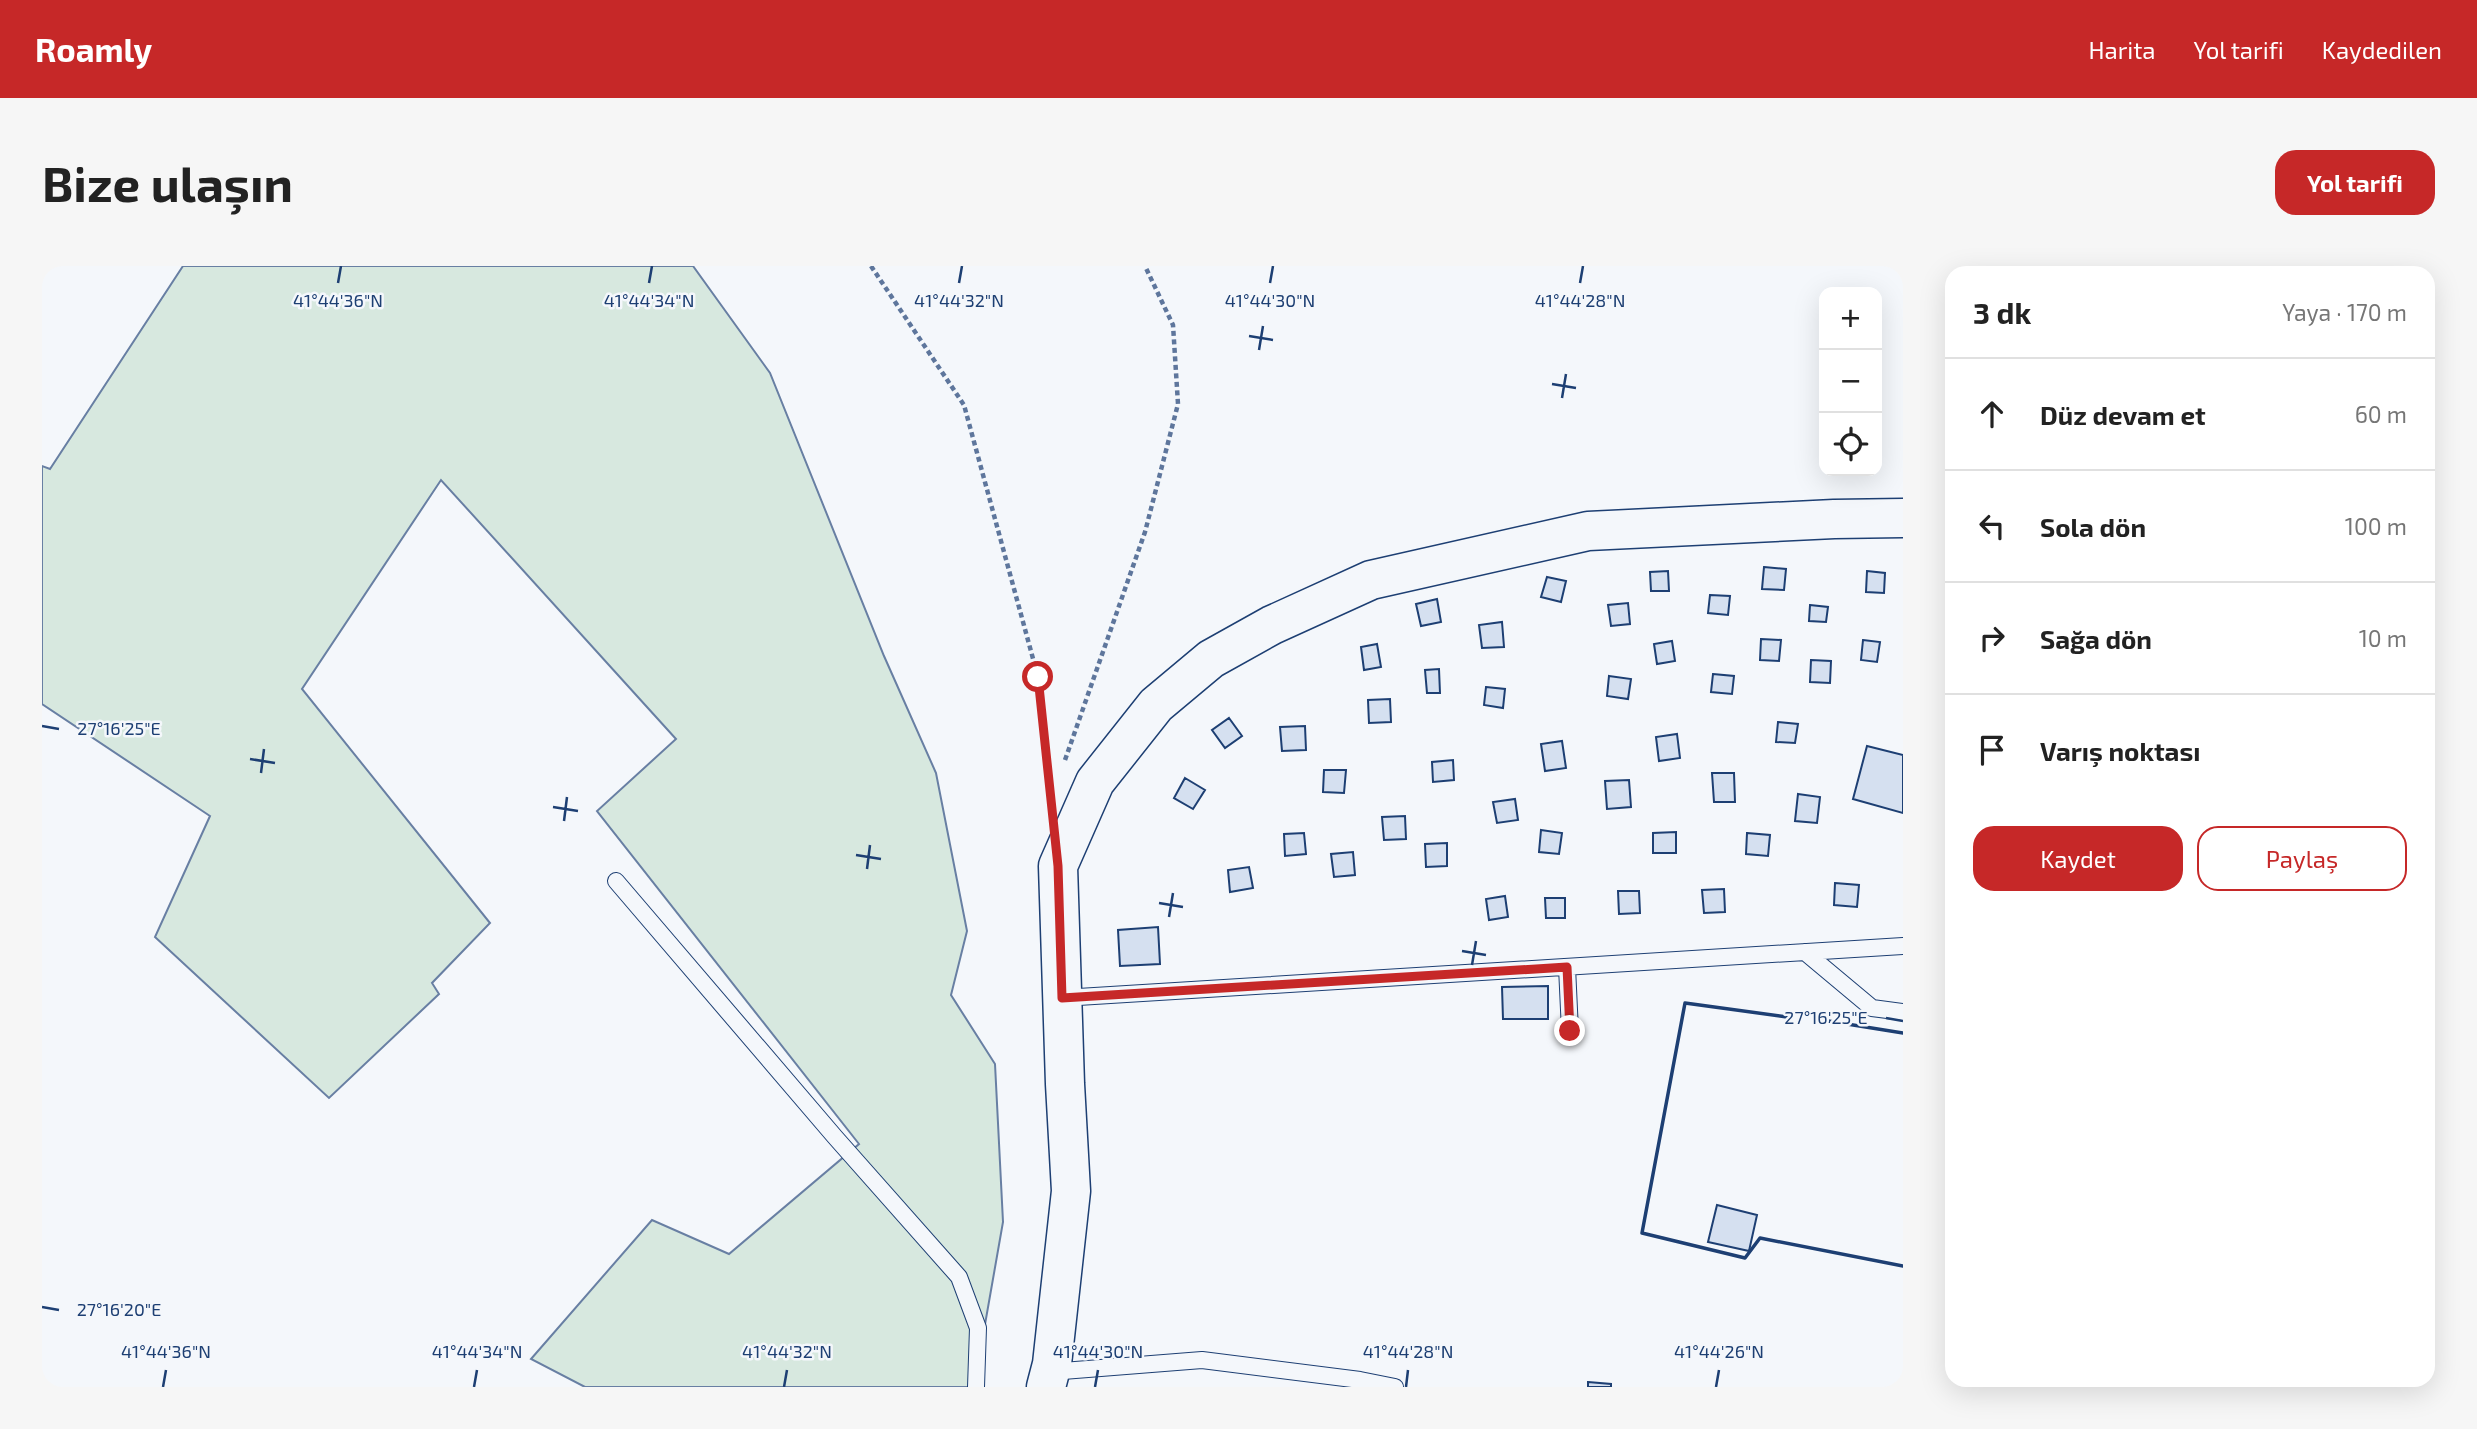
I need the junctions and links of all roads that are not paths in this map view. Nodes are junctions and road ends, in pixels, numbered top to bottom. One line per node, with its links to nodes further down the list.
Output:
1 (1903, 518): 6 (street)
2 (616, 881): 11 (lane)
3 (1903, 946): 4 (lane)
4 (1805, 952): 5 (lane); 7 (lane)
5 (1567, 967): 6 (lane); 8 (lane)
6 (1062, 998): 9 (street)
7 (1903, 1012)
8 (1570, 1031)
9 (1048, 1379): 10 (lane)
10 (1373, 1385): 12 (lane)
11 (975, 1387)
12 (1395, 1387)

